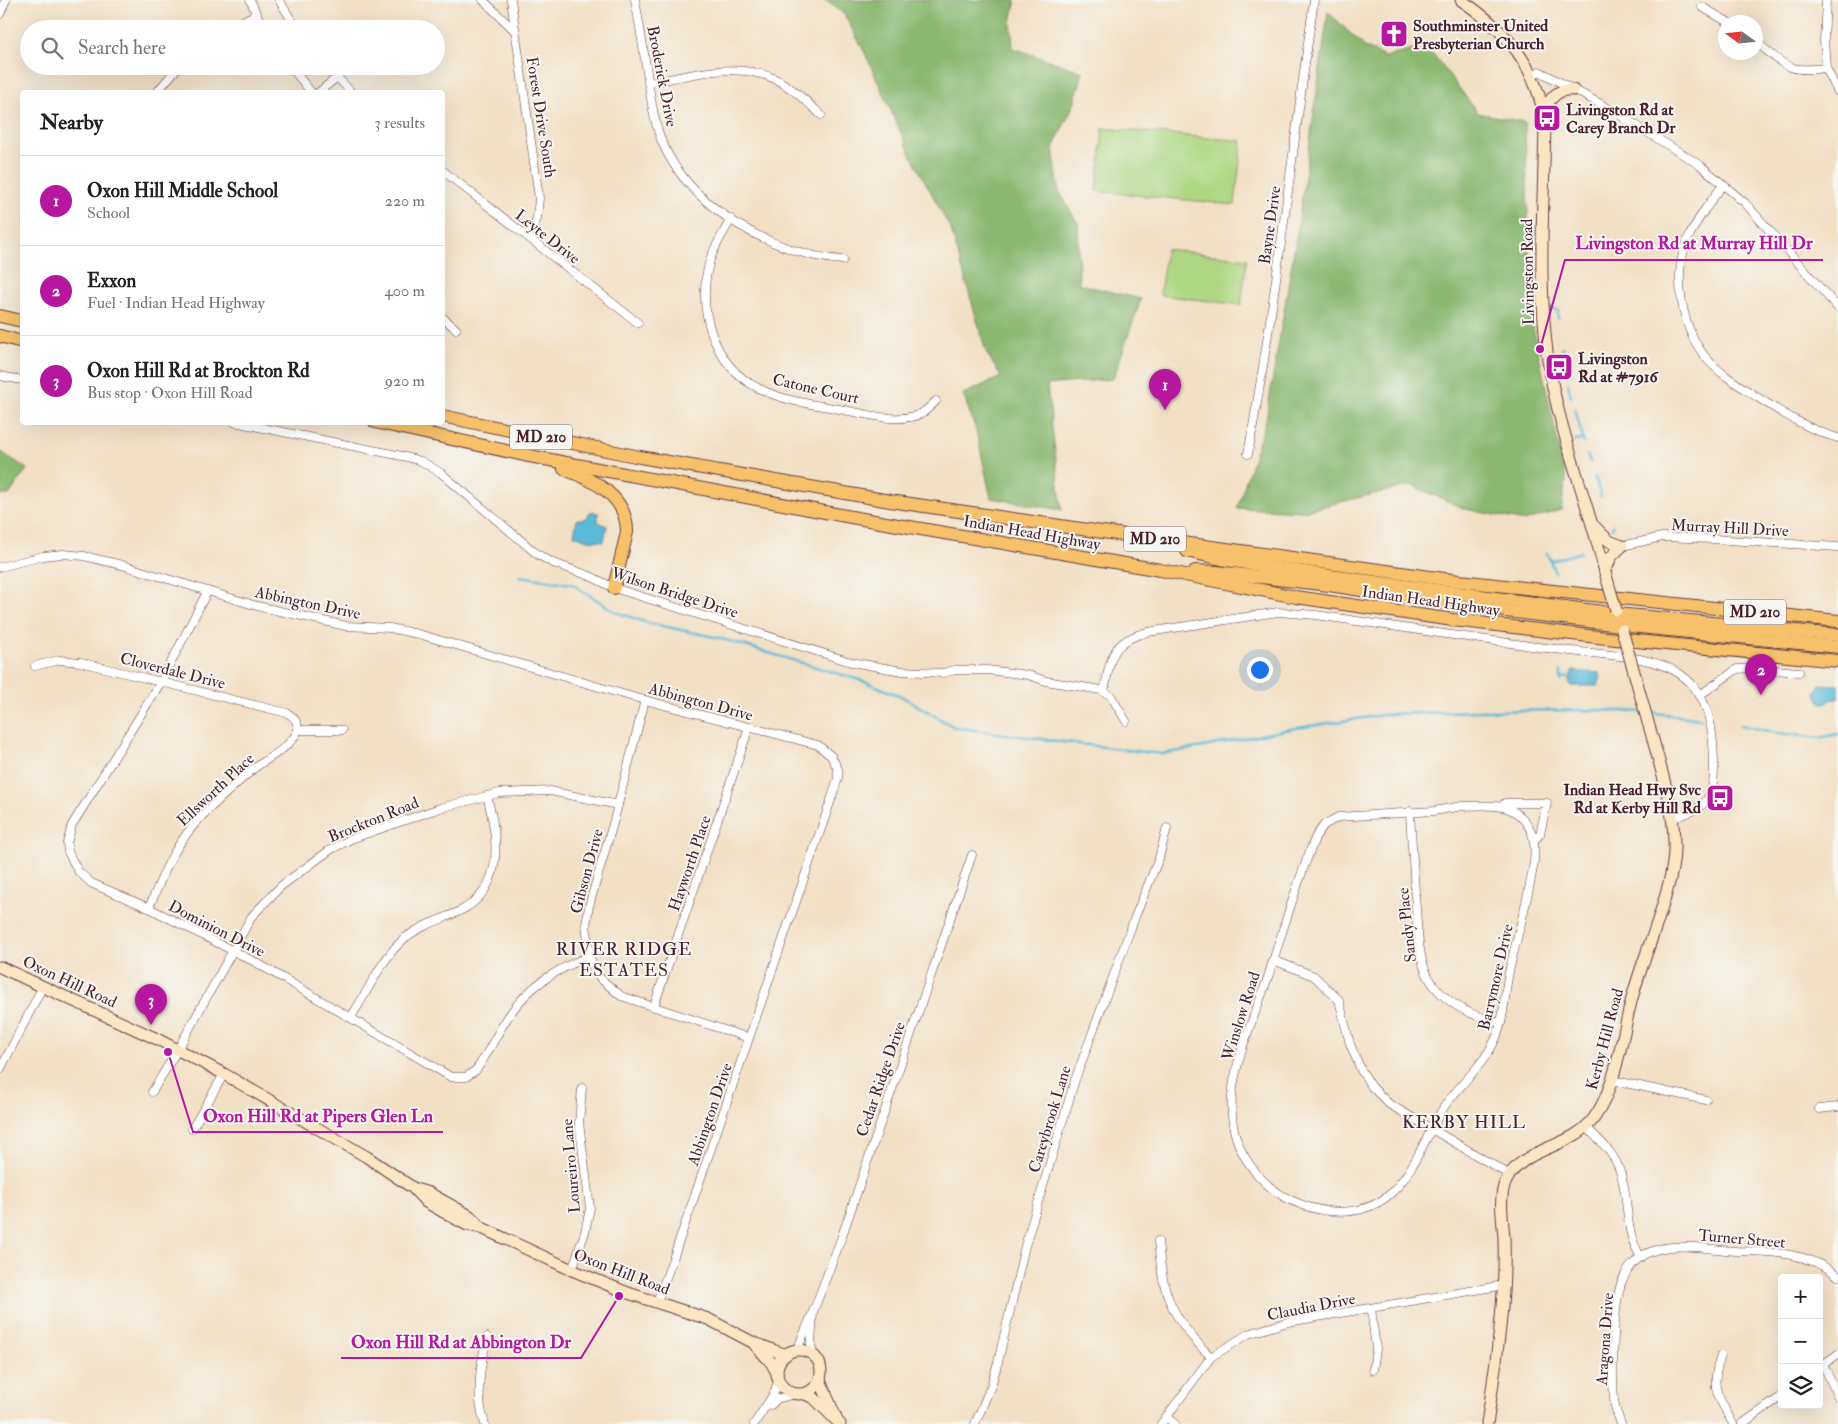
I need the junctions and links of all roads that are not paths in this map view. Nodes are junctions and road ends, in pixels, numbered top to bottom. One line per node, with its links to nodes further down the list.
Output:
1 (6, 0): 11 (street)
2 (250, 0): 12 (street)
3 (279, 0): 16 (street)
4 (483, 0): 17 (street)
5 (511, 0): 17 (street, Forest Drive South)
6 (635, 0): 25 (street, Broderick Drive)
7 (1314, 0): 54 (street, Bayne Drive)
8 (1461, 0): 23 (main road, Livingston Road)
9 (1826, 0): 19 (street)
10 (1702, 7): 13 (street)
11 (0, 14)
12 (256, 14): 14 (street); 15 (street)
13 (1718, 16)
14 (245, 20)
15 (259, 20)
16 (291, 20)
17 (514, 31): 37 (street, Forest Drive South)
18 (1763, 47): 19 (street)
19 (1826, 68): 31 (street)
20 (171, 75): 26 (street)
21 (297, 75): 27 (street)
22 (334, 75): 24 (street)
23 (1533, 75): 30 (street); 32 (main road, Livingston Road)
24 (336, 78): 28 (street); 29 (street)
25 (648, 83): 33 (street); 36 (street, Broderick Drive)
26 (159, 90)
27 (309, 90)
28 (321, 90)
29 (349, 90)
30 (1573, 90): 32 (main road); 35 (street)
31 (1838, 92)
32 (1543, 110): 56 (main road, Livingston Road)
33 (821, 116)
34 (445, 172): 37 (street, Leyte Drive)
35 (1724, 185): 39 (street); 53 (street)
36 (731, 219): 38 (street, Broderick Drive); 49 (street, Catone Court)
37 (528, 237): 43 (street, Leyte Drive)
38 (843, 260)
39 (1838, 308)
40 (0, 316): 42 (highway)
41 (445, 320): 44 (street)
42 (20, 321)
43 (638, 322)
44 (456, 329)
45 (0, 336): 46 (highway)
46 (20, 341)
47 (0, 376): 48 (street)
48 (20, 380)
49 (936, 401)
50 (445, 417): 57 (highway, Indian Head Highway / MD 210)
51 (249, 425): 63 (street, Wilson Bridge Drive)
52 (388, 425): 55 (highway, Indian Head Highway / MD 210)
53 (1838, 438)
54 (1248, 454)
55 (524, 455): 61 (highway, Indian Head Highway / MD 210); 63 (highway)
56 (1592, 523): 58 (main road); 62 (main road, Livingston Road)
57 (1081, 529): 65 (highway); 66 (highway, Indian Head Highway / MD 210)
58 (1622, 546): 59 (street, Murray Hill Drive); 62 (main road)
59 (1838, 547)
60 (0, 567): 64 (street, Abbington Drive)
61 (1160, 570): 65 (highway); 69 (highway, Indian Head Highway / MD 210)
62 (1606, 572): 65 (main road, Livingston Road, bridge)
63 (614, 588): 73 (street, Wilson Bridge Drive)
64 (207, 592): 72 (street, Dominion Drive); 75 (street, Abbington Drive)
65 (1619, 619): 67 (highway); 68 (highway); 85 (main road, Kerby Hill Road, bridge)
66 (1838, 621)
67 (1838, 635)
68 (1838, 647)
69 (1838, 660)
70 (35, 666): 72 (street, Cloverdale Drive)
71 (1799, 672): 74 (street)
72 (161, 682): 78 (street, Cloverdale Drive); 89 (street, Dominion Drive)
73 (1104, 692): 74 (street); 76 (street)
74 (1700, 695): 85 (street)
75 (644, 700): 77 (street, Abbington Drive); 82 (street, Gibson Drive)
76 (1126, 721)
77 (749, 728): 95 (street, Hayworth Place); 98 (street, Abbington Drive)
78 (298, 729): 79 (street); 89 (street, Ellsworth Place)
79 (342, 730)
80 (487, 796): 82 (street, Brockton Road); 90 (street, Brockton Road); 96 (street)
81 (1547, 804): 83 (street, Winslow Road); 87 (street, Barrymore Drive)
82 (618, 805): 91 (street, Gibson Drive)
83 (1502, 806): 84 (street, Winslow Road); 87 (street, Barrymore Drive)
84 (1410, 811): 92 (street, Winslow Road); 97 (street, Sandy Place)
85 (1673, 818): 102 (main road, Kerby Hill Road)
86 (1167, 828): 141 (street, Careybrook Lane)
87 (1534, 841): 97 (street, Barrymore Drive)
88 (972, 855): 119 (street, Cedar Ridge Drive)
89 (149, 908): 90 (street, Dominion Drive)
90 (232, 950): 96 (street, Dominion Drive); 99 (street, Brockton Road)
91 (590, 956): 95 (street, Gibson Drive); 96 (street, Dominion Drive)
92 (1274, 960): 110 (street); 110 (street, Winslow Road)
93 (0, 967): 94 (main road, Oxon Hill Road)
94 (43, 986): 99 (main road, Oxon Hill Road); 100 (street)
95 (654, 1006): 98 (street, Gibson Drive)
96 (351, 1017)
97 (1501, 1023): 110 (street, Barrymore Drive)
98 (749, 1038): 117 (street, Abbington Drive)
99 (178, 1050): 101 (main road, Oxon Hill Road); 104 (street, Brockton Road)
100 (0, 1070)
101 (224, 1074): 109 (street); 114 (main road, Oxon Hill Road)
102 (1611, 1080): 105 (street); 108 (main road, Kerby Hill Road)
103 (582, 1088): 114 (street, Loureiro Lane)
104 (152, 1092)
105 (1706, 1100)
106 (1838, 1106): 107 (street)
107 (1819, 1109)
108 (1586, 1127): 111 (main road, Kerby Hill Road); 113 (street)
109 (192, 1129)
110 (1431, 1130): 111 (street)
111 (1510, 1175): 116 (main road, Kerby Hill Road)
112 (1158, 1241): 127 (street)
113 (1641, 1256): 115 (street, Turner Street); 145 (street, Aragona Drive)
114 (572, 1270): 117 (main road, Oxon Hill Road)
115 (1838, 1276)
116 (1505, 1284): 118 (street, Claudia Drive); 144 (main road, Kerby Hill Road)
117 (657, 1302): 121 (main road, Oxon Hill Road)
118 (1371, 1308): 127 (street, Claudia Drive); 129 (street)
119 (813, 1312): 122 (street, Cedar Ridge Drive); 125 (street, Cedar Ridge Drive)
120 (487, 1337): 139 (street)
121 (752, 1342): 124 (main road, Oxon Hill Road); 131 (main road, Oxon Hill Road)
122 (797, 1350): 124 (main road); 125 (main road)
123 (1838, 1354): 128 (street)
124 (786, 1355): 131 (main road)
125 (813, 1355): 132 (main road)
126 (1721, 1356): 146 (street)
127 (1211, 1357): 137 (street, Claudia Drive)
128 (1823, 1365)
129 (1373, 1370)
130 (1823, 1370): 134 (street)
131 (778, 1377): 133 (main road); 136 (street)
132 (820, 1380): 133 (main road); 138 (main road)
133 (799, 1394): 136 (street); 138 (main road)
134 (1838, 1397)
135 (1778, 1399): 147 (street)
136 (764, 1411): 140 (street)
137 (1166, 1417): 142 (street, Claudia Drive); 143 (street)
138 (839, 1423)
139 (485, 1424)
140 (754, 1424)
141 (975, 1424)
142 (1160, 1424)
143 (1174, 1424)
144 (1487, 1424)
145 (1621, 1424)
146 (1733, 1424)
147 (1742, 1424)

